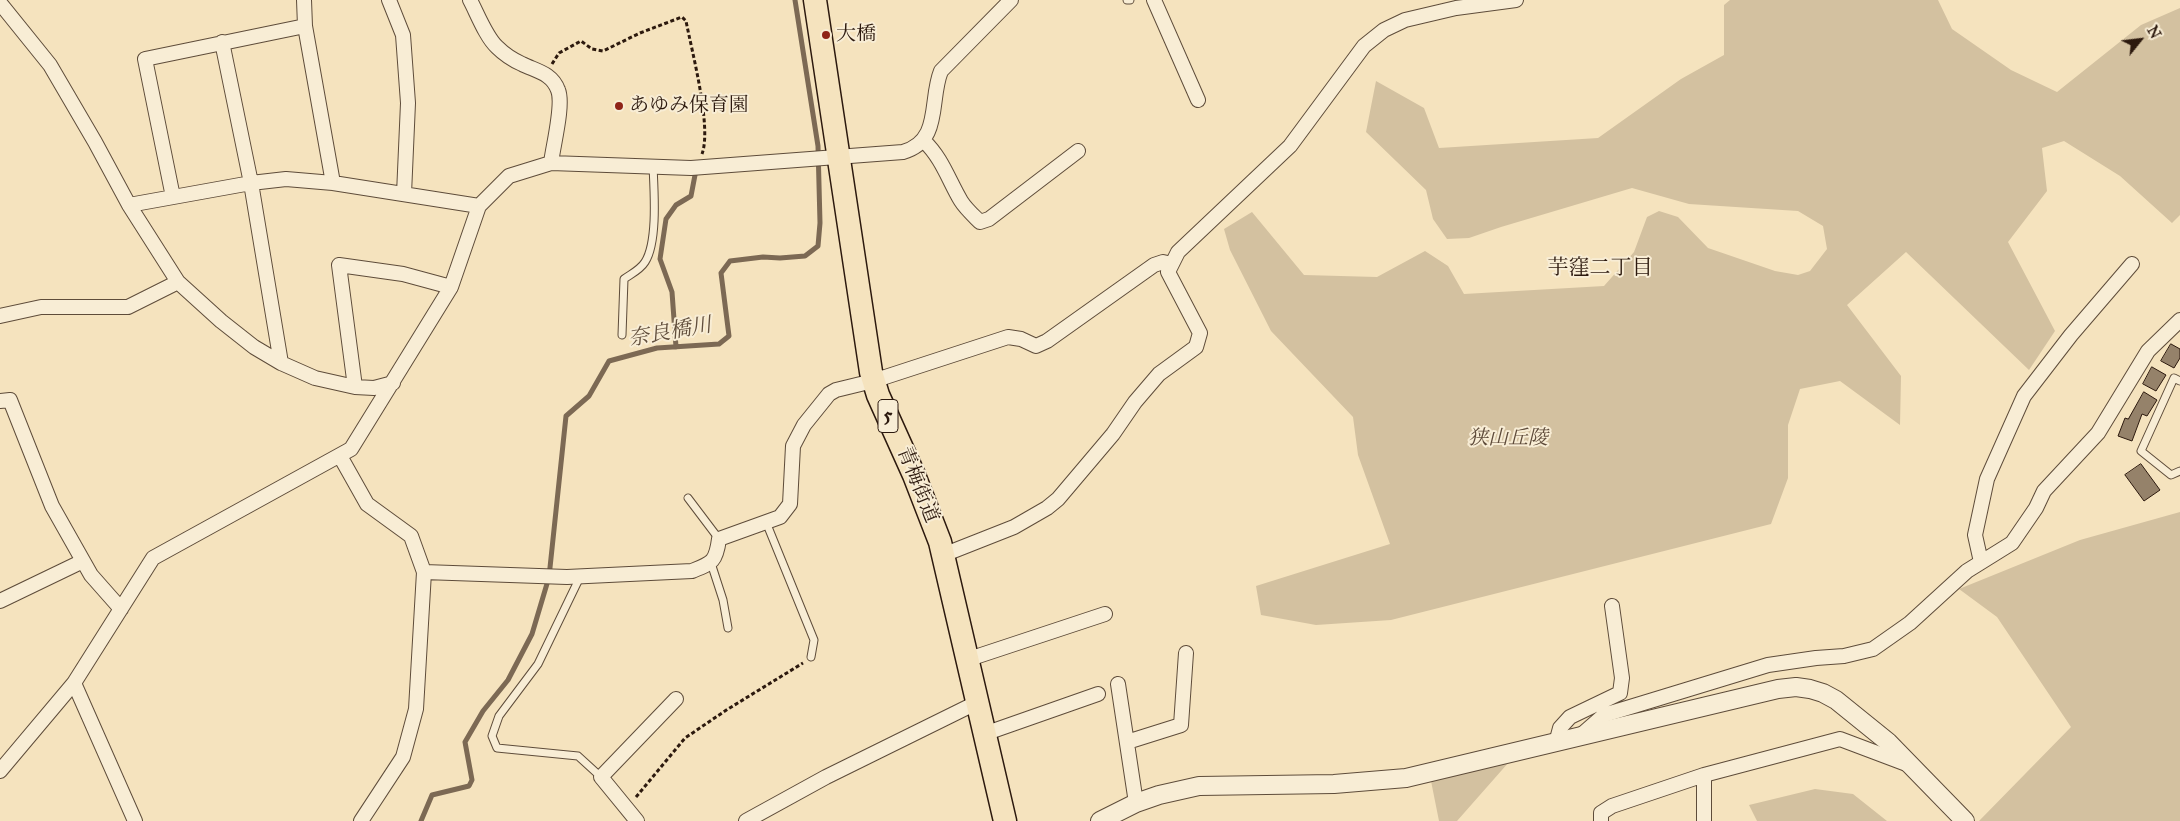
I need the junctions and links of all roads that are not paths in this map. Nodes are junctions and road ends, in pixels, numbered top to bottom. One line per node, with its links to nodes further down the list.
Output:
1 (388, 0): 19 (street)
2 (470, 0): 15 (street)
3 (815, 0): 14 (main road, 青梅街道 / 5)
4 (1010, 0): 12 (street)
5 (1154, 0): 11 (street)
6 (1516, 0): 23 (street)
7 (306, 1): 9 (street)
8 (0, 3): 21 (street)
9 (305, 26): 10 (street); 18 (street)
10 (222, 42): 17 (street); 20 (street)
11 (1198, 100)
12 (924, 141): 13 (street); 14 (street)
13 (1078, 151)
14 (832, 158): 16 (street); 31 (main road, 青梅街道 / 5)
15 (551, 163): 16 (street); 22 (street)
16 (653, 166): 29 (lane)
17 (251, 183): 18 (street); 20 (street); 30 (street)
18 (333, 183): 19 (street)
19 (404, 194): 22 (street)
20 (173, 197): 21 (street)
21 (129, 205): 25 (street)
22 (479, 206): 26 (street)
23 (1172, 264): 31 (street); 41 (street)
24 (2132, 264): 43 (street)
25 (178, 282): 27 (street); 30 (street)
26 (451, 287): 33 (street); 34 (street)
27 (0, 316)
28 (2180, 320): 43 (street)
29 (622, 335)
30 (281, 363): 34 (street)
31 (873, 381): 39 (street); 41 (main road, 青梅街道 / 5)
32 (2180, 381): 37 (lane)
33 (393, 383): 34 (street); 36 (street)
34 (355, 386)
35 (0, 401): 42 (street)
36 (340, 456): 45 (street); 49 (street)
37 (2180, 471)
38 (688, 498): 40 (lane)
39 (766, 522): 40 (street); 53 (lane)
40 (719, 539): 44 (street)
41 (944, 555): 54 (main road, 青梅街道 / 5)
42 (83, 561): 47 (street); 49 (street)
43 (1981, 562): 61 (street)
44 (711, 563): 46 (street); 51 (lane)
45 (424, 572): 46 (street); 70 (street)
46 (580, 577): 67 (lane)
47 (0, 601)
48 (1612, 606): 63 (street)
49 (121, 609): 55 (street)
50 (1105, 614): 54 (street)
51 (728, 628)
52 (1186, 653): 62 (street)
53 (811, 656)
54 (966, 660): 59 (main road, 青梅街道 / 5)
55 (74, 682): 65 (street); 69 (street)
56 (1118, 684): 62 (street)
57 (1098, 694): 60 (street)
58 (676, 699): 67 (street)
59 (976, 703): 60 (main road, 青梅街道 / 5); 72 (street)
60 (984, 734): 73 (main road, 青梅街道 / 5)
61 (1578, 738): 63 (street); 64 (street)
62 (1127, 742): 68 (street)
63 (1556, 743): 68 (street)
64 (1910, 765): 66 (street); 77 (street)
65 (0, 771)
66 (1704, 775): 75 (street); 76 (street)
67 (601, 777): 71 (street)
68 (1136, 803): 74 (street)
69 (135, 821)
70 (361, 821)
71 (637, 821)
72 (746, 821)
73 (1005, 821)
74 (1100, 821)
75 (1601, 821)
76 (1704, 821)
77 (1965, 821)

